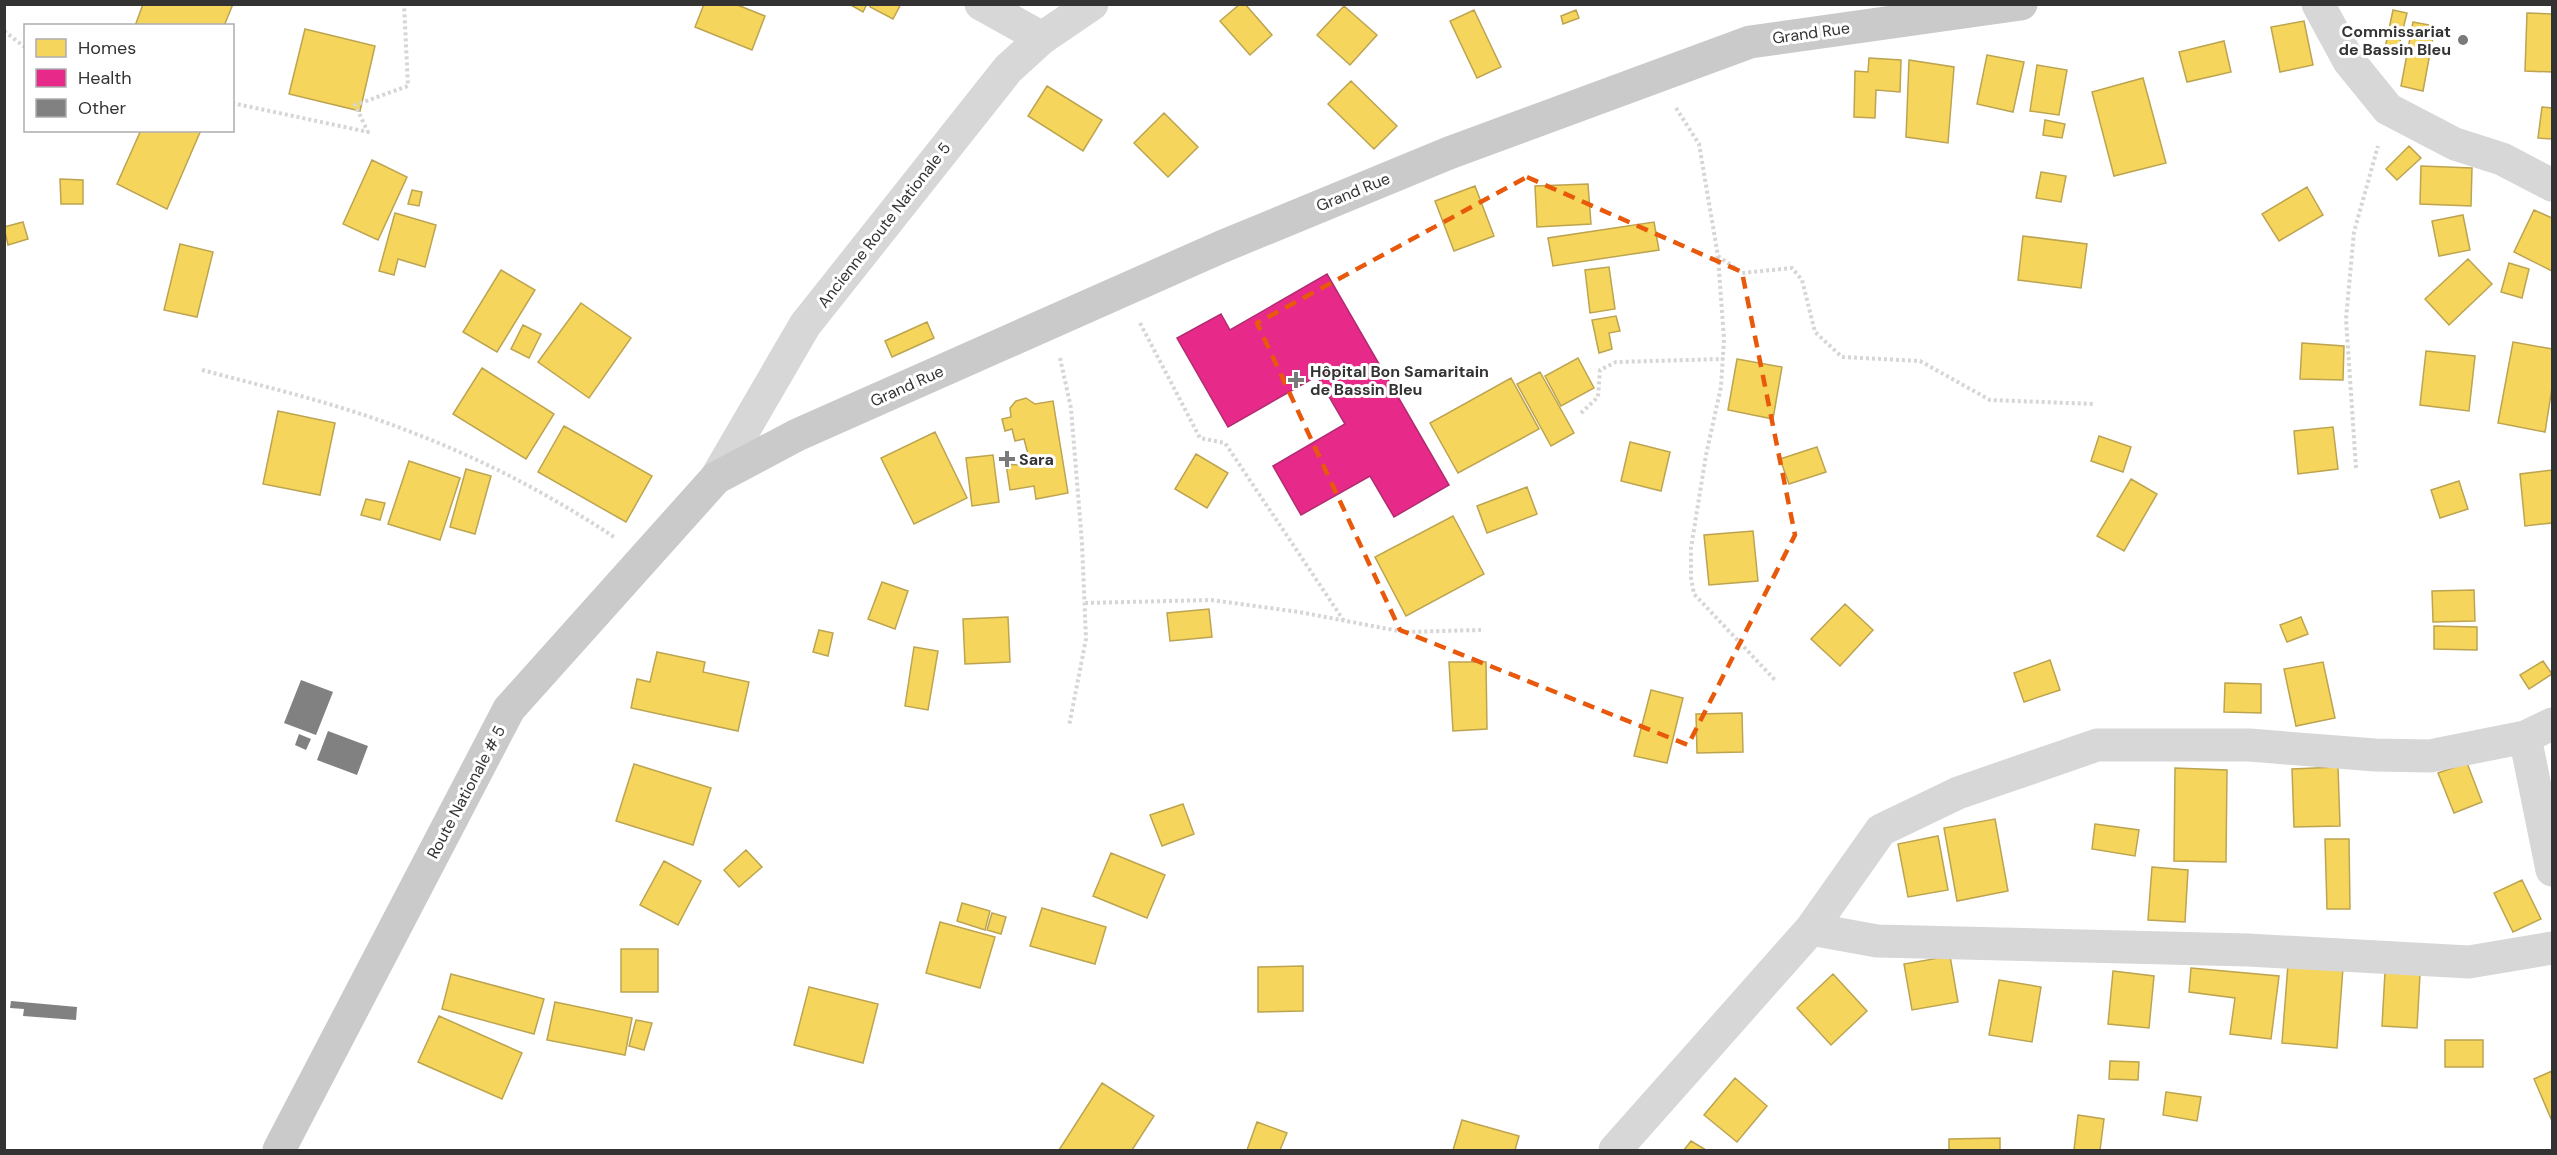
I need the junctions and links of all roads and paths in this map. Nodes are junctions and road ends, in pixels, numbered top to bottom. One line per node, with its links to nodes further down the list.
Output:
1 (404, 4): 10 (path)
2 (981, 4): 7 (street)
3 (1092, 4): 7 (street, Ancienne Route Nationale 5)
4 (2021, 4): 9 (main road, Grand Rue)
5 (2318, 4): 11 (street)
6 (4, 31): 8 (path)
7 (1042, 38): 21 (street, Ancienne Route Nationale 5)
8 (24, 46)
9 (1657, 77): 13 (path); 14 (main road, Grand Rue)
10 (234, 103)
11 (2388, 109): 12 (street); 20 (path)
12 (2553, 185)
13 (1718, 256): 16 (path); 18 (path)
14 (1122, 290): 15 (main road, Grand Rue); 24 (path)
15 (1053, 321): 21 (main road, Grand Rue); 23 (path)
16 (1723, 359): 19 (path); 26 (path)
17 (202, 370): 22 (path)
18 (2095, 404)
19 (1581, 413)
20 (2356, 468)
21 (716, 478): 22 (main road, Route Nationale # 5)
22 (645, 558): 32 (main road, Route Nationale # 5)
23 (1085, 603): 24 (path); 27 (path)
24 (1344, 621): 25 (path)
25 (1481, 630)
26 (1775, 680)
27 (1069, 726)
28 (2539, 731): 29 (street); 30 (street)
29 (2553, 870)
30 (1811, 929): 31 (street); 33 (street)
31 (2553, 948)
32 (279, 1150)
33 (1615, 1150)

